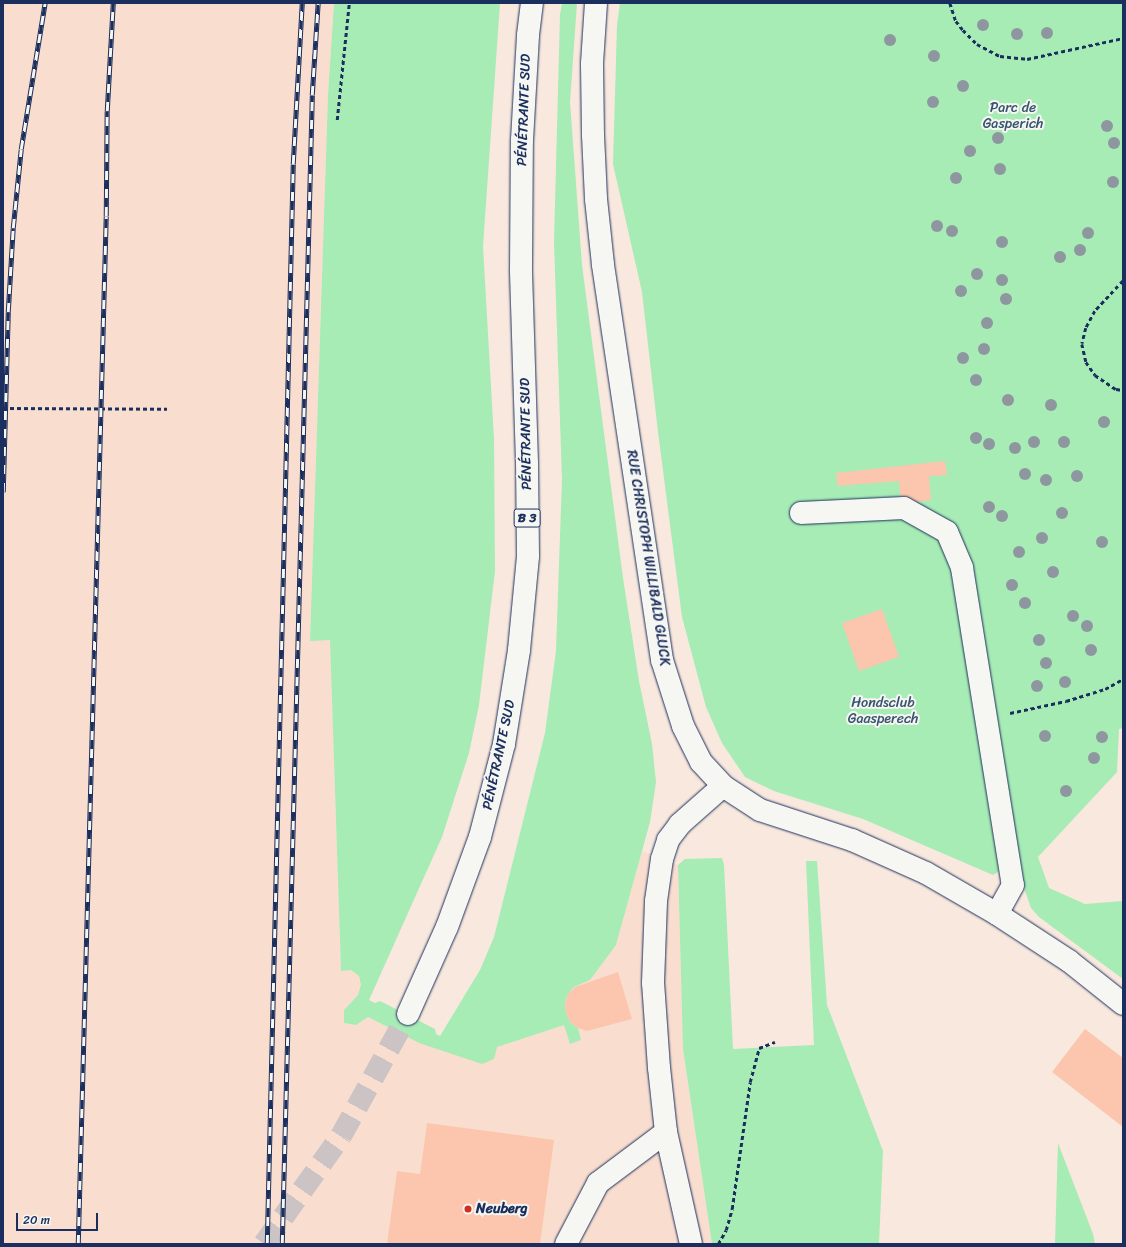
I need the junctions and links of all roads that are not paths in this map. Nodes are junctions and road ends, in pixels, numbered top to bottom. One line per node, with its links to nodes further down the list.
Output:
1 (532, 3): 7 (main road, PÉNÉTRANTE SUD / B 3)
2 (596, 3): 4 (main road, RUE CHRISTOPH WILLIBALD GLUCK)
3 (801, 513): 5 (main road)
4 (723, 786): 5 (main road, RUE CHRISTOPH WILLIBALD GLUCK); 8 (main road)
5 (998, 914): 6 (main road, RUE CHRISTOPH WILLIBALD GLUCK)
6 (1123, 1004)
7 (408, 1014)
8 (666, 1132): 9 (main road); 10 (main road)
9 (566, 1244)
10 (691, 1244)

